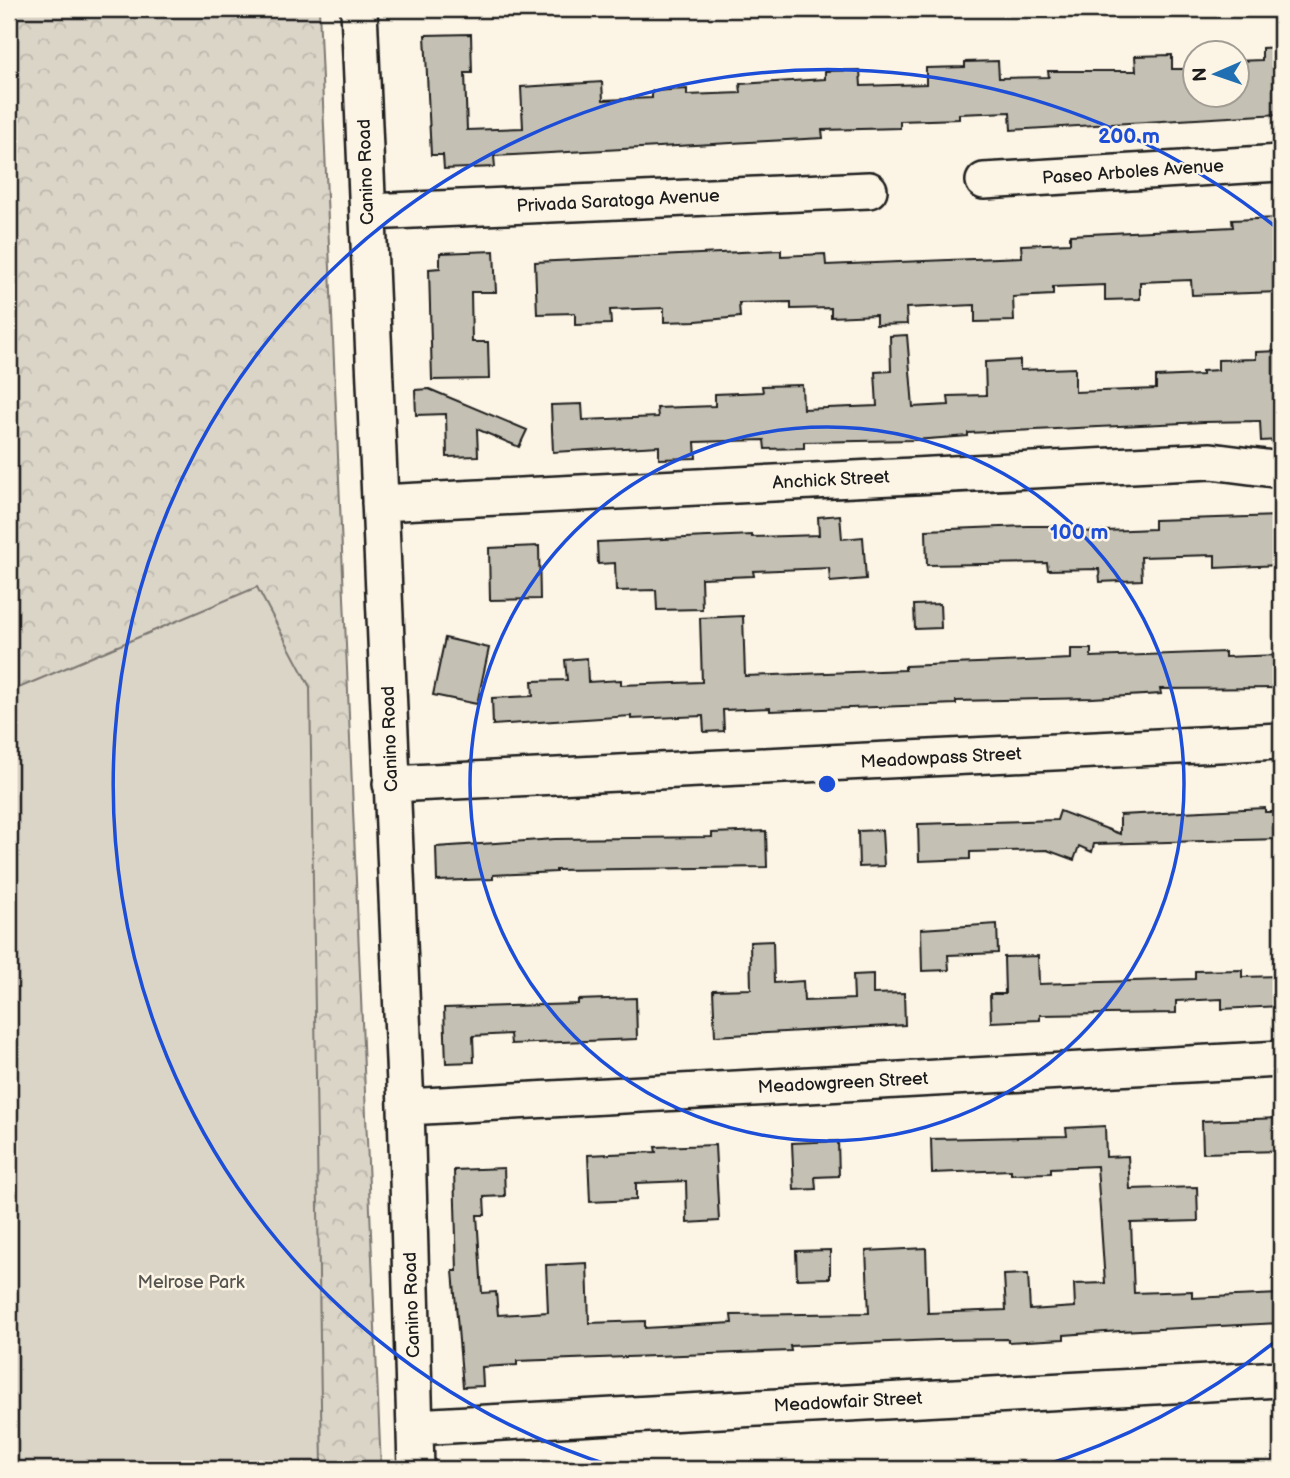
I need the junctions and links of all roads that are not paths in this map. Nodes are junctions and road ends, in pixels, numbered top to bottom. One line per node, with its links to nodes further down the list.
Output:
1 (359, 9): 5 (street, Canino Road)
2 (1281, 163): 3 (street, Paseo Arboles Avenue)
3 (984, 181)
4 (869, 190): 5 (street, Privada Saratoga Avenue)
5 (368, 212): 7 (street, Canino Road)
6 (1281, 470): 7 (street, Anchick Street)
7 (380, 503): 9 (street, Canino Road)
8 (1281, 741): 9 (street, Meadowpass Street)
9 (391, 785): 11 (street, Canino Road)
10 (1281, 1059): 11 (street, Meadowgreen Street)
11 (405, 1107): 13 (street, Canino Road)
12 (1281, 1379): 13 (street, Meadowfair Street)
13 (415, 1427): 14 (street, Canino Road)
14 (416, 1469)

